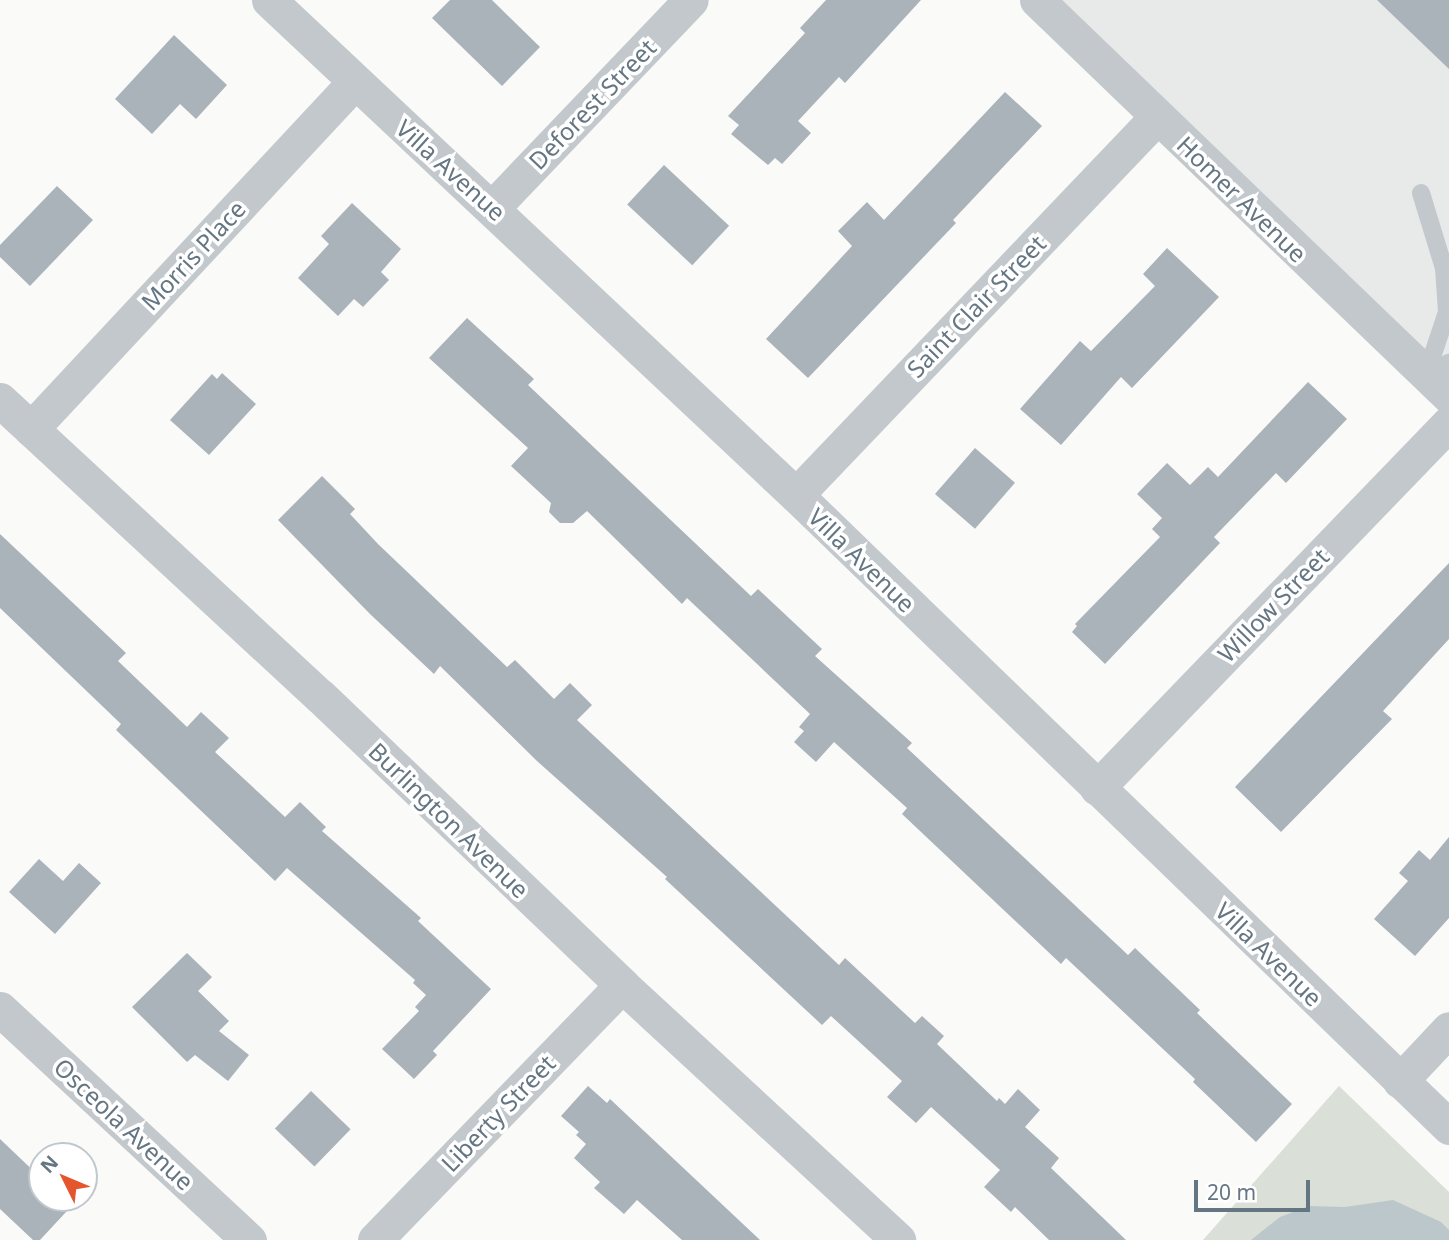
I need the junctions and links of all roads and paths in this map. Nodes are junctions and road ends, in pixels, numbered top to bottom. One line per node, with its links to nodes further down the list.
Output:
1 (269, 0): 4 (street, Villa Avenue)
2 (691, 0): 7 (street, Deforest Street)
3 (1047, 3): 5 (street, Homer Avenue)
4 (355, 82): 7 (street, Villa Avenue); 11 (street, Morris Place)
5 (1156, 118): 8 (street, Homer Avenue); 12 (street, Saint Clair Street)
6 (1421, 192): 8 (lane)
7 (493, 207): 12 (street, Villa Avenue)
8 (1441, 378)
9 (0, 400): 11 (street, Burlington Avenue)
10 (1449, 423): 13 (street, Willow Street)
11 (31, 429): 14 (street, Burlington Avenue)
12 (796, 495): 13 (street, Villa Avenue)
13 (1097, 788): 17 (street, Villa Avenue)
14 (622, 985): 20 (street, Liberty Street); 21 (street, Burlington Avenue)
15 (0, 1009): 19 (street, Osceola Avenue)
16 (1449, 1029): 17 (street)
17 (1400, 1080): 18 (street, Villa Avenue)
18 (1449, 1127)
19 (249, 1240)
20 (375, 1240)
21 (898, 1240)

